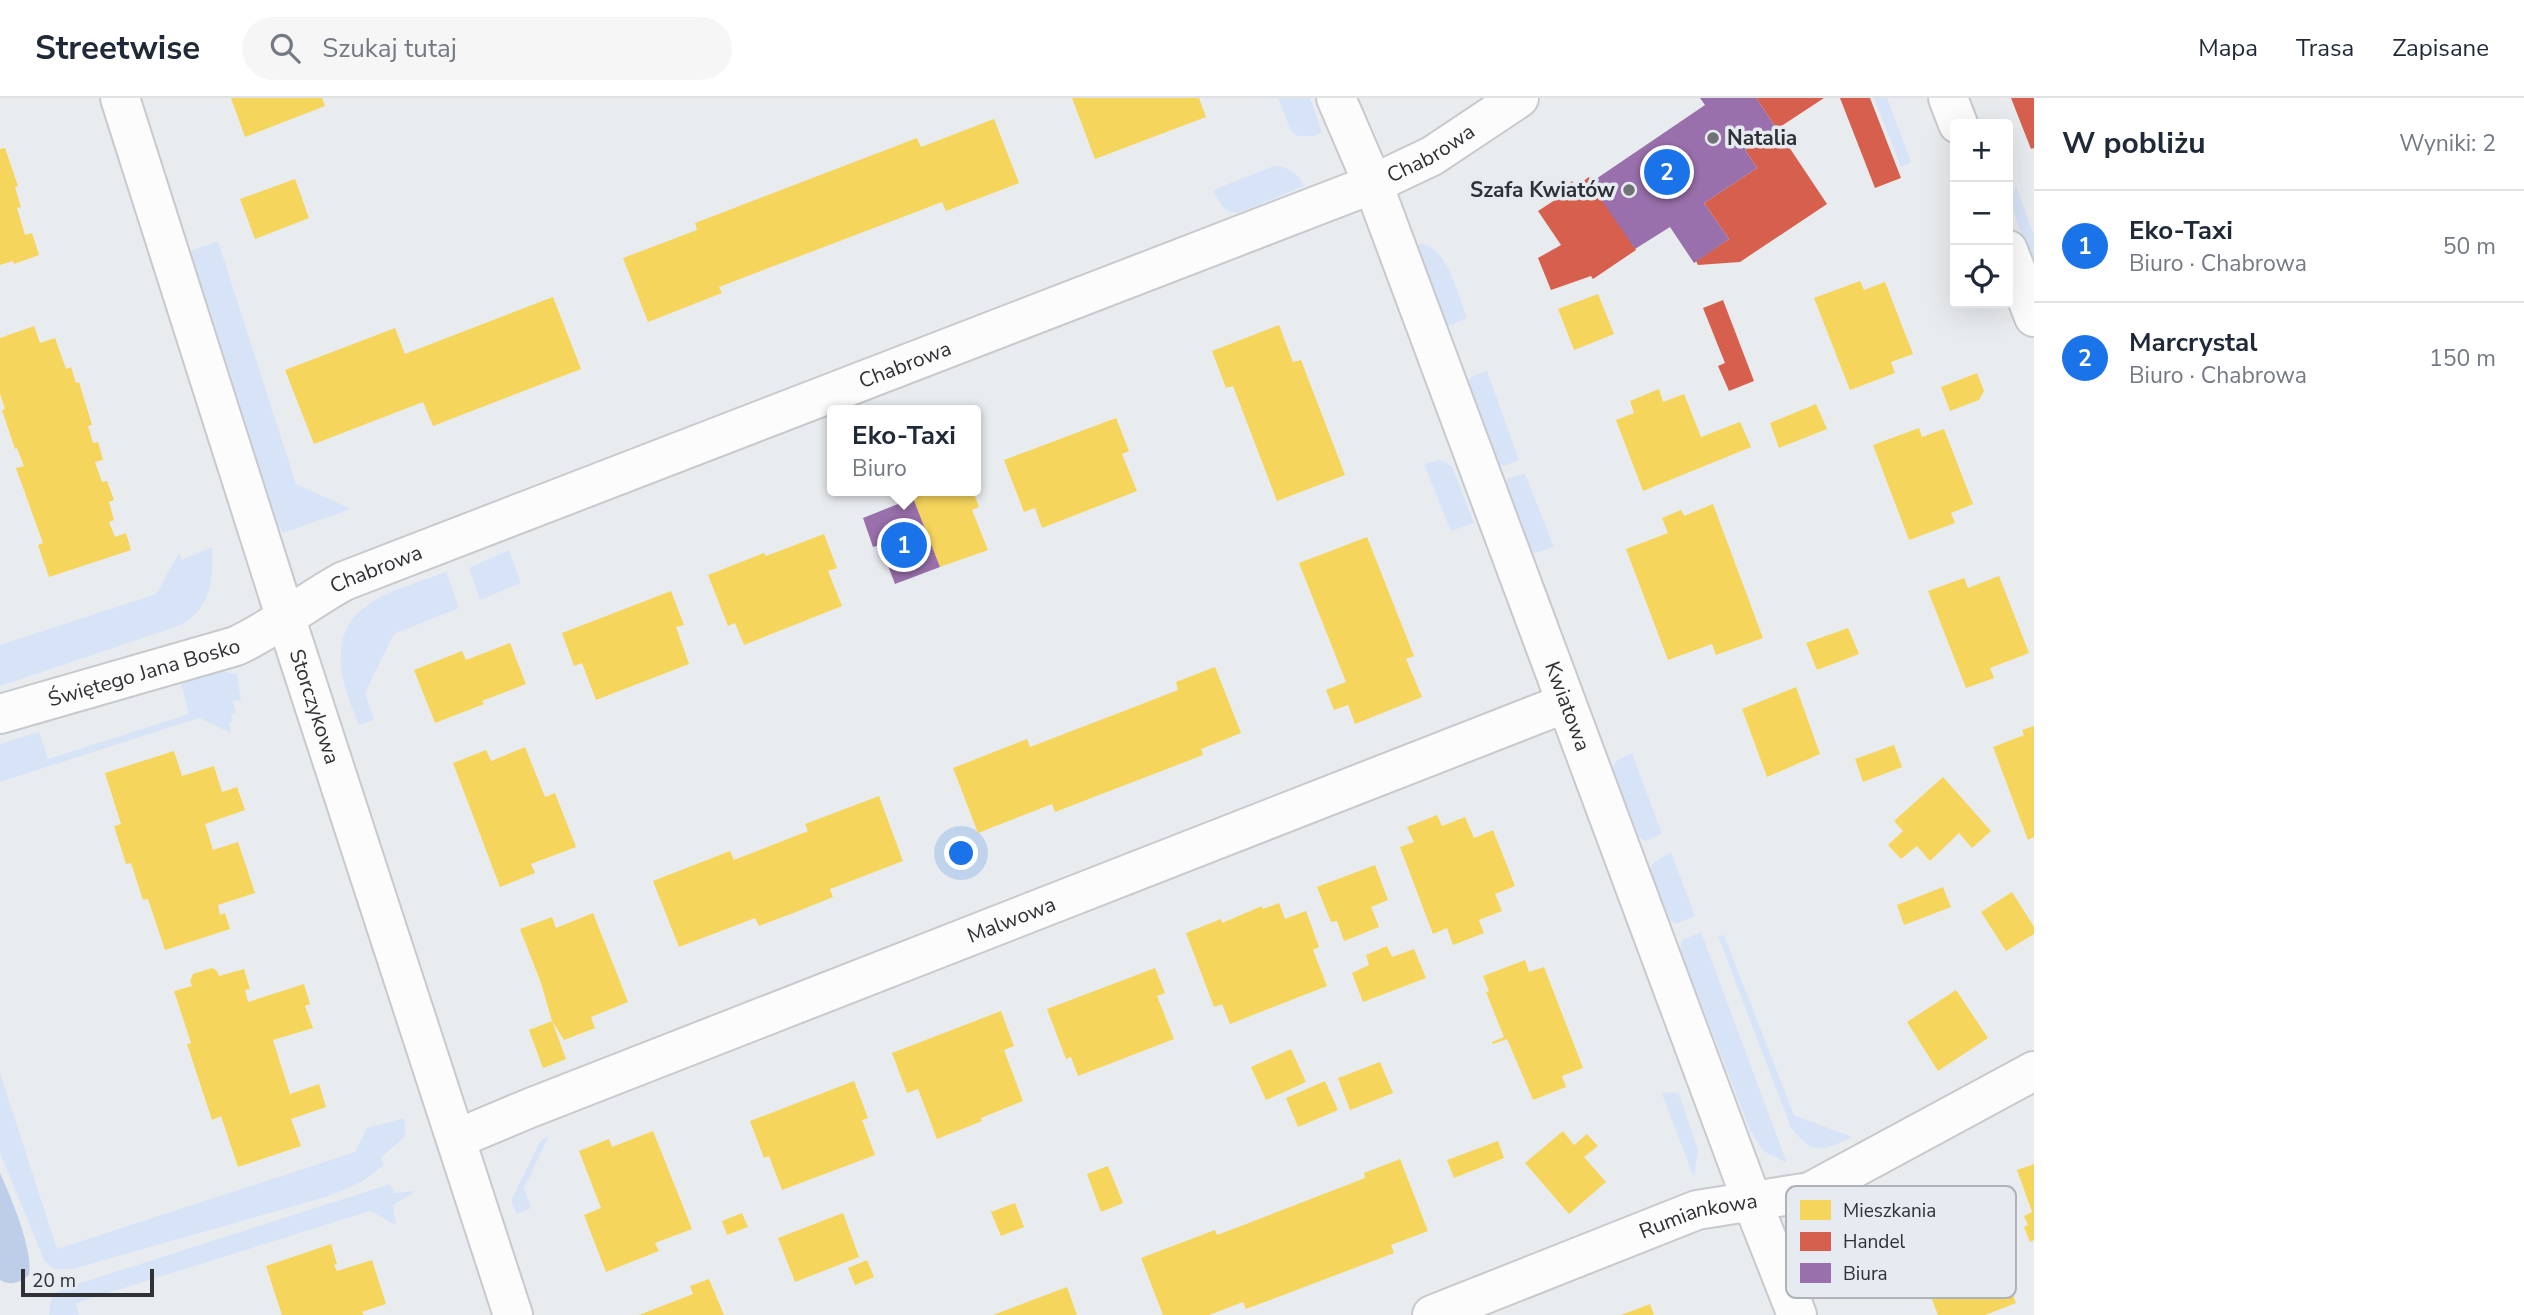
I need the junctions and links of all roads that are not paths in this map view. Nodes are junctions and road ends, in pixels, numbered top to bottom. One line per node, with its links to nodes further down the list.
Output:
1 (120, 98): 9 (street, Storczykowa)
2 (1336, 98): 6 (street, Kwiatowa)
3 (1519, 98): 6 (street, Chabrowa)
4 (1948, 98): 5 (street)
5 (1956, 119)
6 (1373, 184): 9 (street, Chabrowa); 10 (street, Kwiatowa)
7 (2013, 263): 8 (street)
8 (2034, 317)
9 (286, 619): 11 (street, Świętego Jana Bosko); 13 (street, Storczykowa)
10 (1566, 704): 13 (street, Malwowa); 16 (street, Kwiatowa)
11 (0, 714)
12 (2034, 1071): 14 (street, Rumiankowa)
13 (456, 1139): 19 (street, Storczykowa)
14 (1821, 1186)
15 (1786, 1196): 16 (street, Rumiankowa)
16 (1752, 1201): 17 (street, Kwiatowa); 20 (street, Rumiankowa)
17 (1786, 1287)
18 (1790, 1298): 21 (street, Kwiatowa)
19 (513, 1315)
20 (1432, 1315)
21 (1797, 1315)

